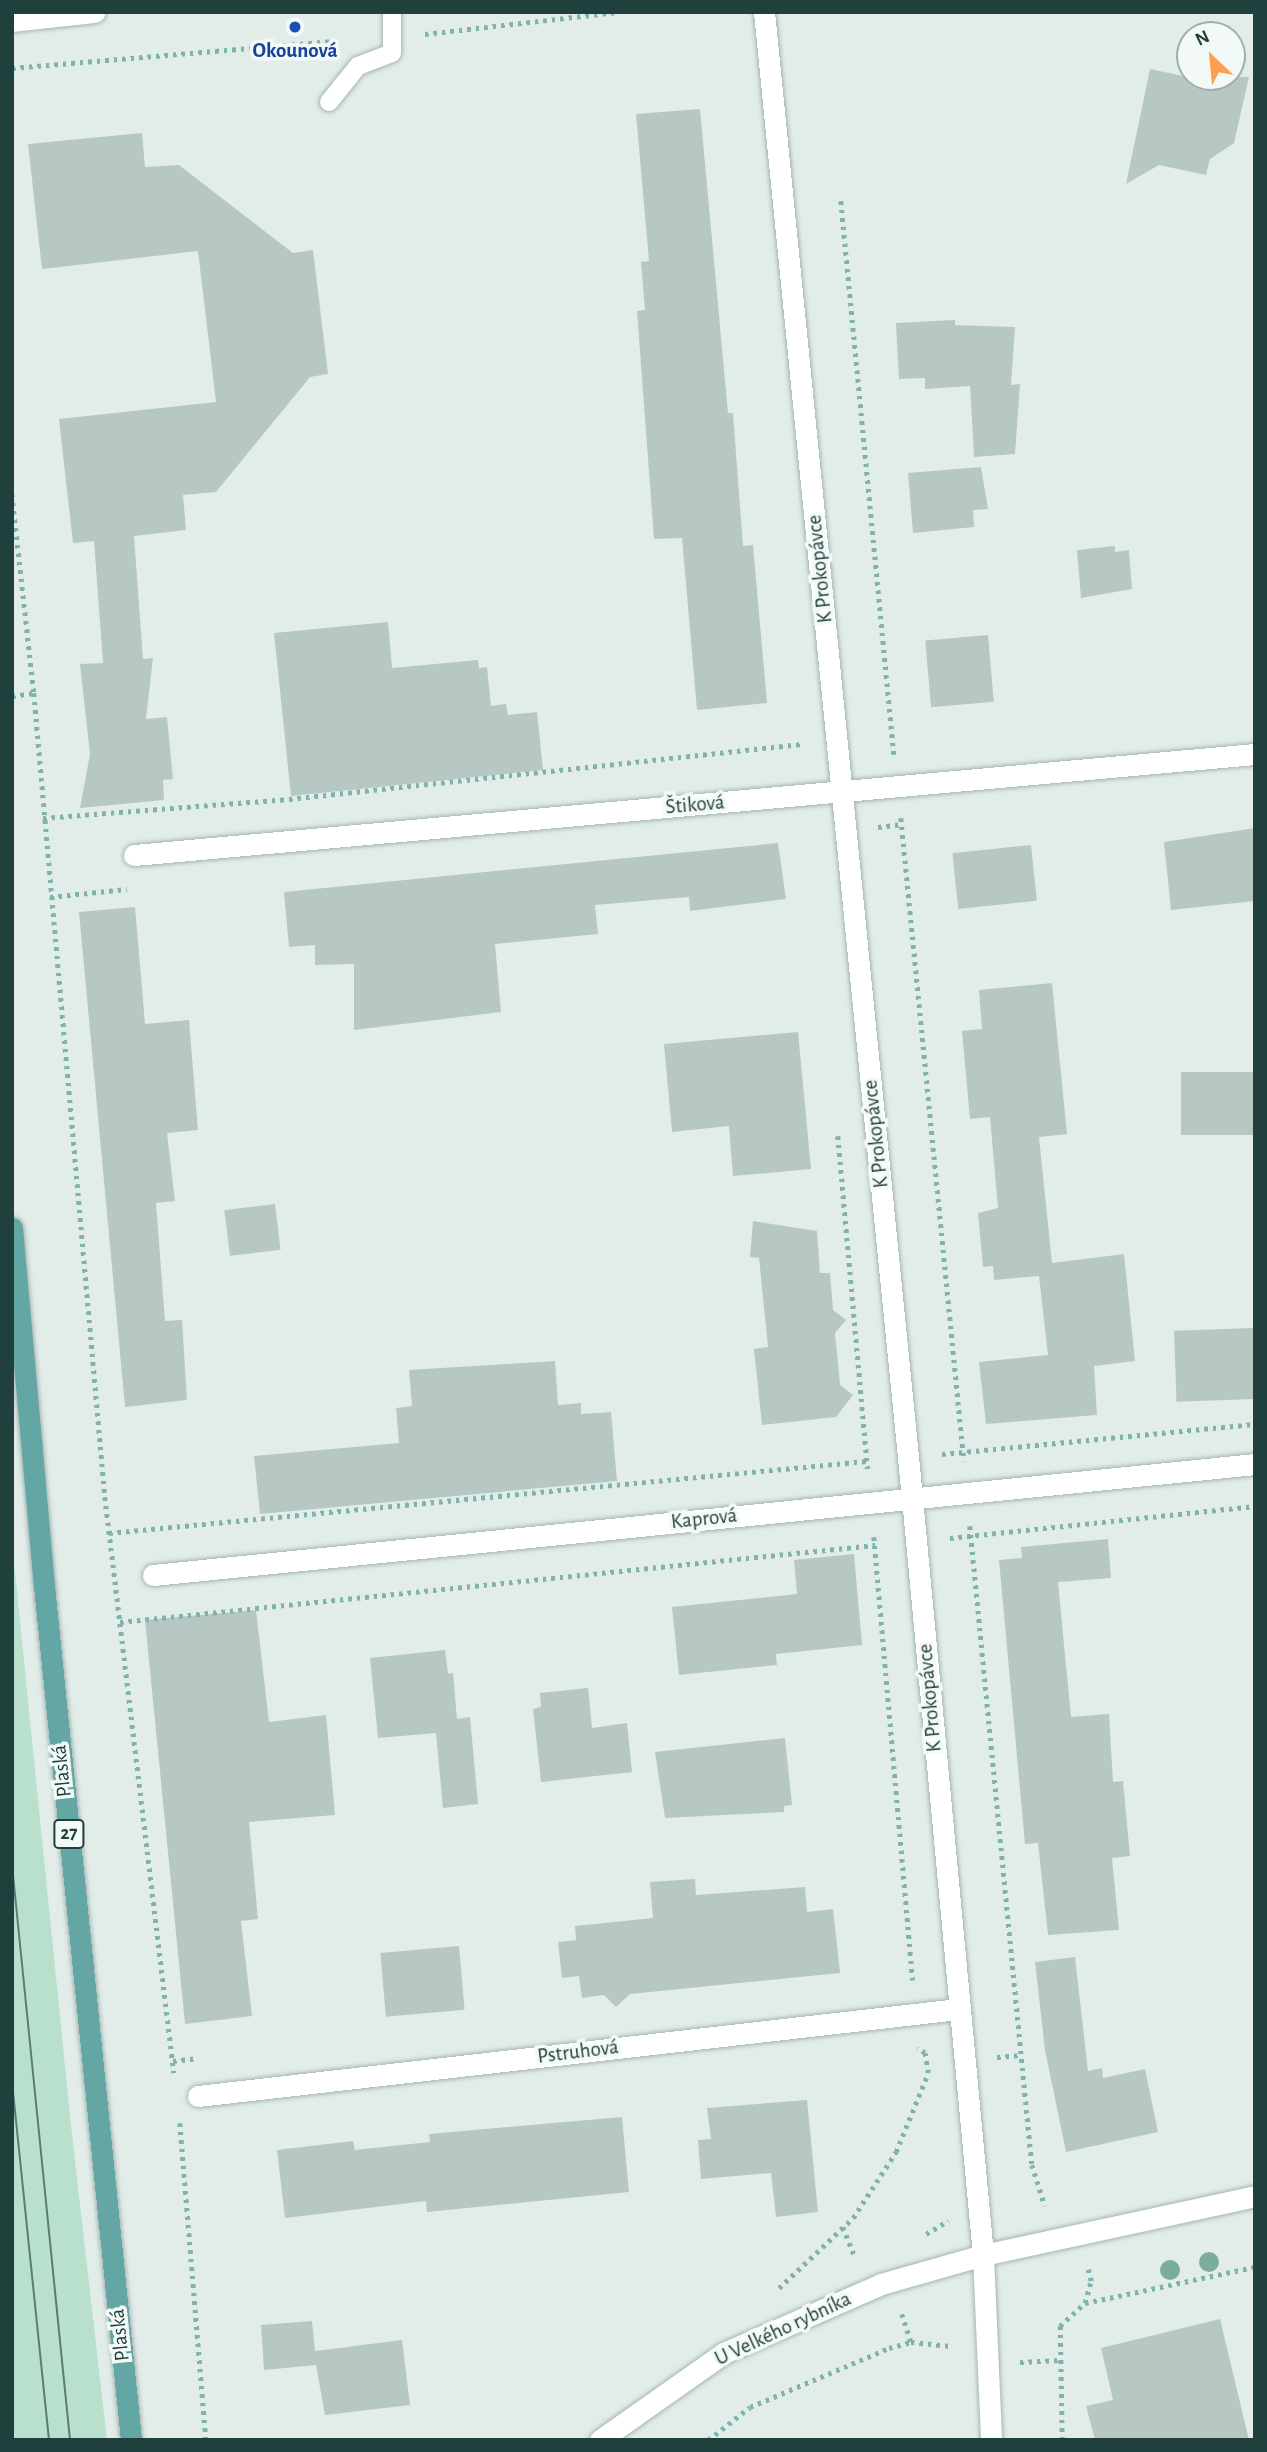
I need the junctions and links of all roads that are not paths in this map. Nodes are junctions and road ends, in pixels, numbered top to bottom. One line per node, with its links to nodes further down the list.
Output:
1 (95, 12): 4 (street)
2 (391, 12): 5 (lane)
3 (764, 12): 7 (street, K Prokopávce)
4 (12, 21)
5 (329, 102)
6 (1255, 754): 7 (street, Štiková)
7 (842, 791): 8 (street, Štiková); 11 (street, K Prokopávce)
8 (134, 855)
9 (12, 1228): 17 (main road, Plaská / 27)
10 (1255, 1464): 11 (street, Kaprová)
11 (912, 1498): 12 (street, Kaprová); 13 (street, K Prokopávce)
12 (153, 1575)
13 (958, 2009): 14 (street, Pstruhová); 16 (street, K Prokopávce)
14 (198, 2096)
15 (1255, 2196): 16 (street, U Velkého rybníka)
16 (983, 2255): 18 (street, U Velkého rybníka); 19 (street)
17 (131, 2440)
18 (600, 2440)
19 (991, 2440)

